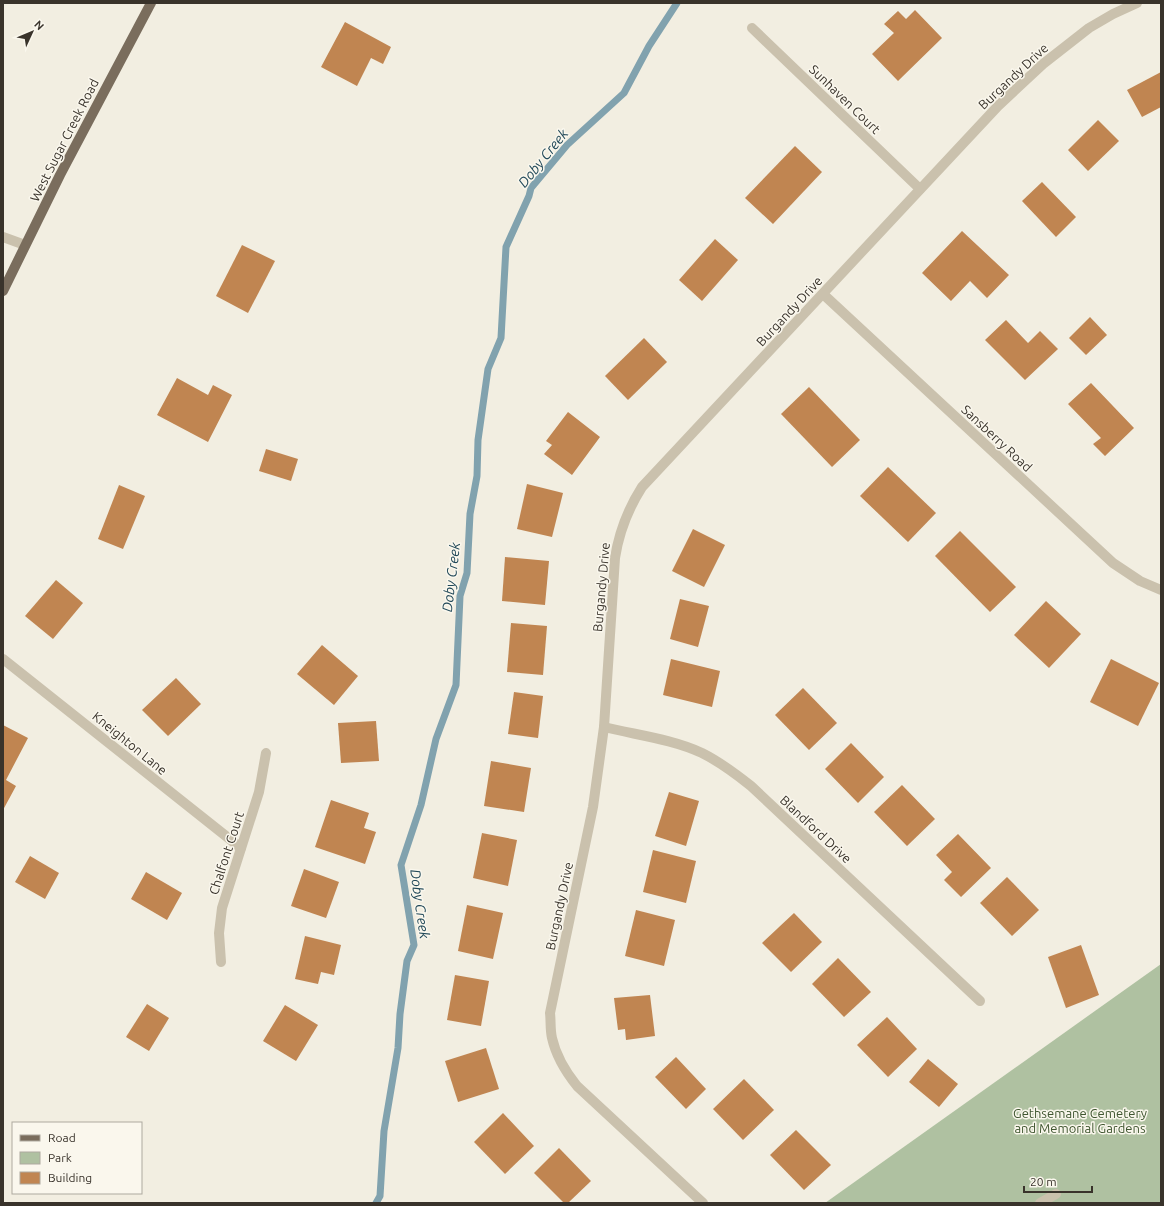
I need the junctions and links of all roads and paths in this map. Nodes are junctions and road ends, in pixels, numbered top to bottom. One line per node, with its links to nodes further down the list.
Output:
1 (151, 3): 6 (main road, West Sugar Creek Road)
2 (1137, 3): 4 (street, Burgandy Drive)
3 (752, 28): 4 (street, Sunhaven Court)
4 (920, 189): 8 (street, Burgandy Drive)
5 (3, 237): 6 (street)
6 (25, 245): 7 (main road, West Sugar Creek Road)
7 (3, 291)
8 (823, 294): 9 (street, Sansberry Road); 11 (street, Burgandy Drive)
9 (1161, 590)
10 (3, 659): 13 (street, Kneighton Lane)
11 (604, 727): 15 (street, Blandford Drive); 17 (street, Burgandy Drive)
12 (266, 753): 13 (street, Chalfont Court)
13 (241, 848): 14 (street, Chalfont Court)
14 (221, 962)
15 (980, 1001)
16 (1056, 1194): 18 (street)
17 (703, 1203)
18 (1040, 1203)

